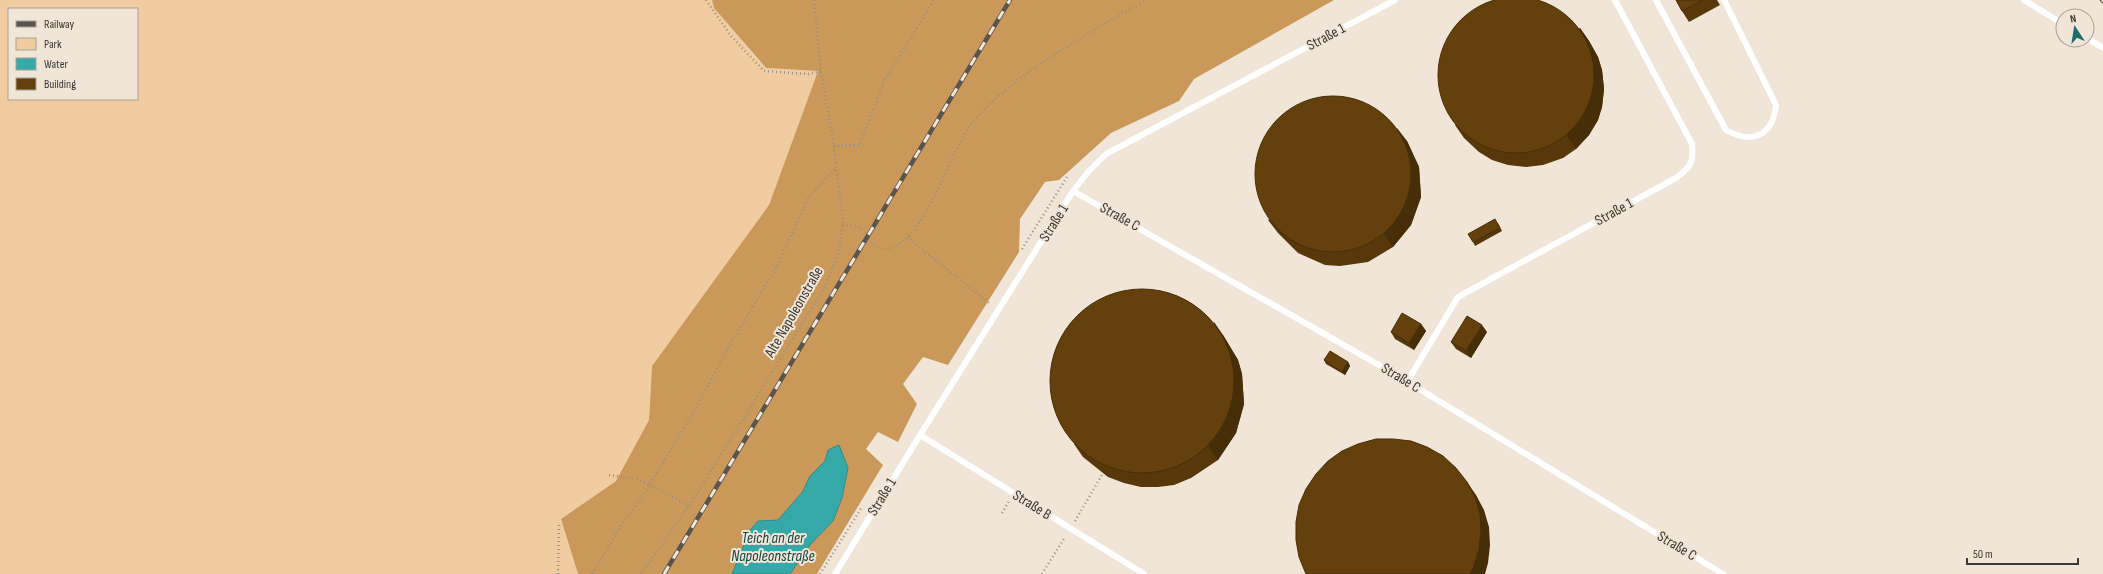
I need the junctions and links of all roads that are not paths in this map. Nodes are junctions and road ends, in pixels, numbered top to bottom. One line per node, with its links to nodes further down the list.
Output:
1 (1395, 0): 7 (lane, Straße 1)
2 (1615, 0): 8 (lane, Straße 1)
3 (1656, 0): 4 (lane)
4 (1724, 0)
5 (2024, 0): 6 (lane)
6 (2055, 19)
7 (1073, 191): 8 (lane, Straße C); 9 (lane, Straße 1)
8 (1407, 382): 12 (lane, Straße C)
9 (920, 435): 10 (lane, Straße 1); 11 (lane, Straße B)
10 (835, 574)
11 (1144, 574)
12 (1723, 574)

